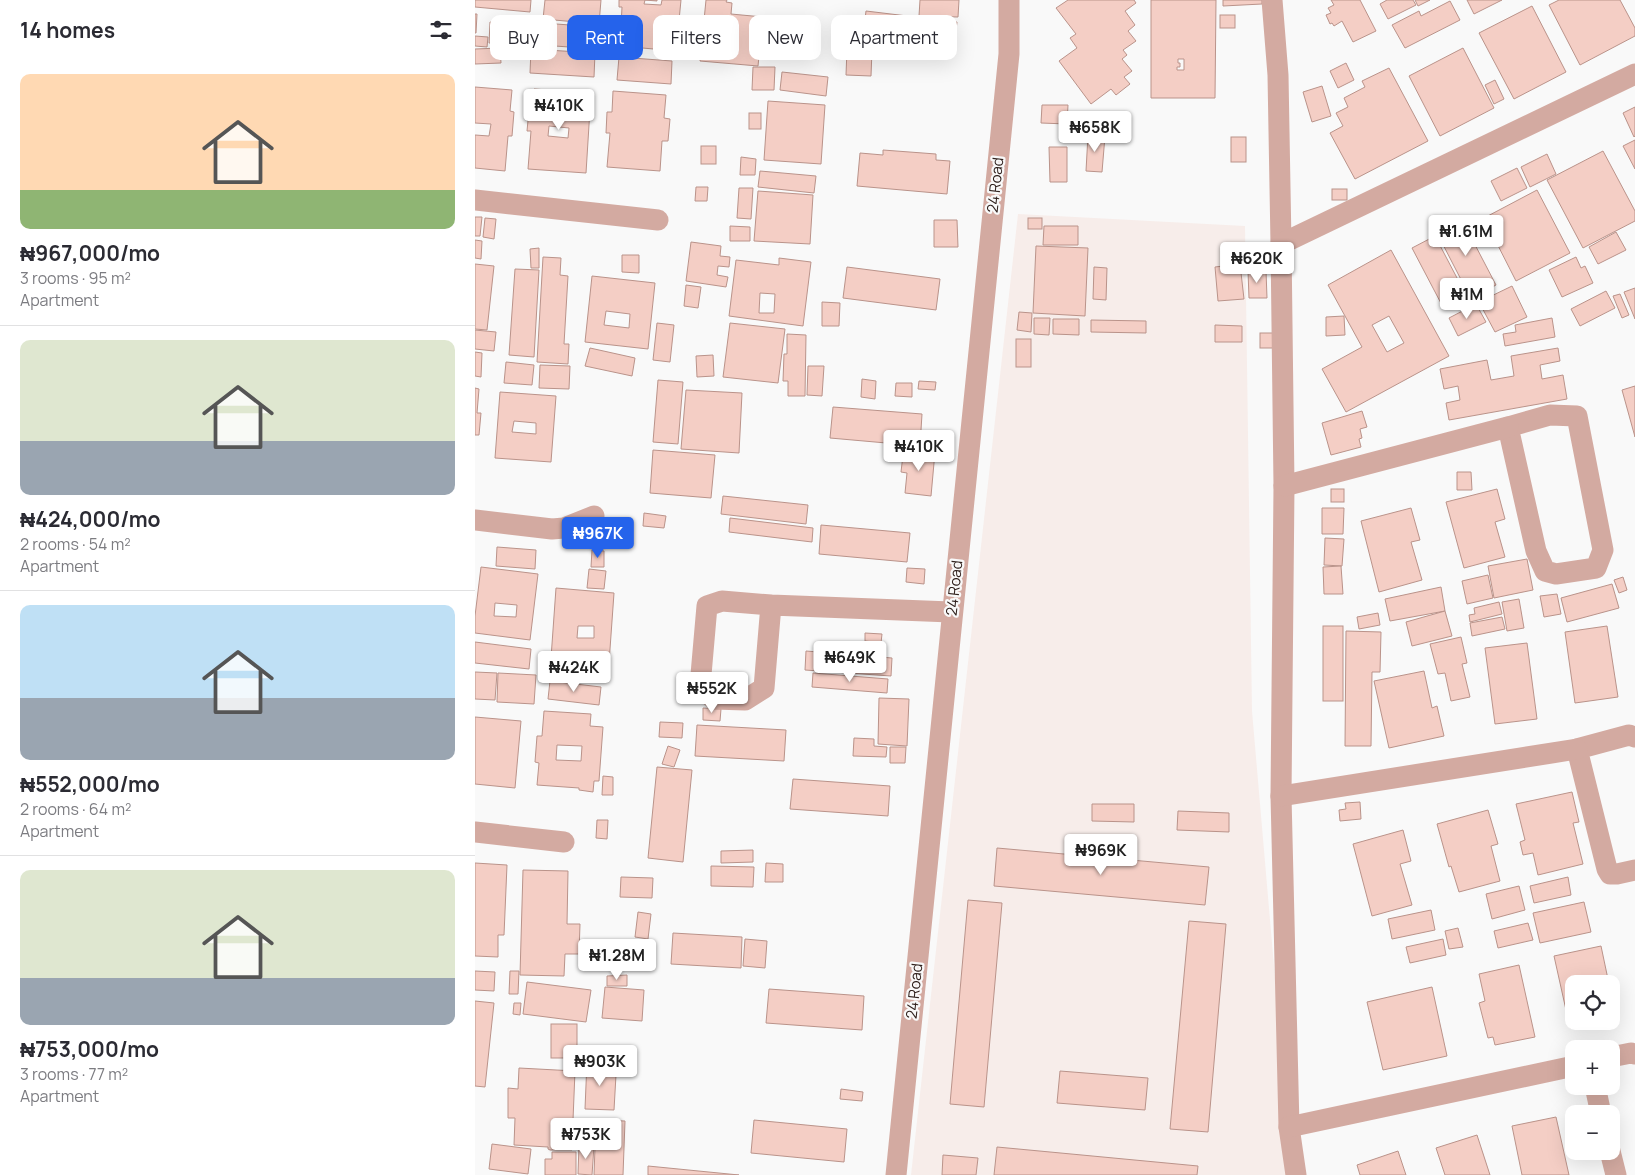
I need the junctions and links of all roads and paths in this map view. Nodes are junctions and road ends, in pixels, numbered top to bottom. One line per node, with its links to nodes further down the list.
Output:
1 (1009, 0): 12 (street, 24 Road)
2 (1272, 0): 6 (street)
3 (1635, 74): 6 (street)
4 (475, 200): 5 (street)
5 (657, 220)
6 (1281, 244): 8 (street)
7 (1508, 427): 7 (street); 8 (street)
8 (1284, 486): 15 (street)
9 (594, 516): 10 (street)
10 (475, 520)
11 (771, 606): 11 (street); 12 (street)
12 (951, 612): 24 (street, 24 Road)
13 (1635, 737): 14 (street)
14 (1577, 749): 15 (street); 18 (street)
15 (1281, 796): 22 (street)
16 (475, 832): 17 (street)
17 (564, 842)
18 (1635, 870)
19 (1635, 1054): 20 (street)
20 (1620, 1055)
21 (1565, 1068): 22 (street)
22 (1289, 1127): 25 (street)
23 (1612, 1160): 26 (street)
24 (896, 1175)
25 (1296, 1175)
26 (1616, 1175)

